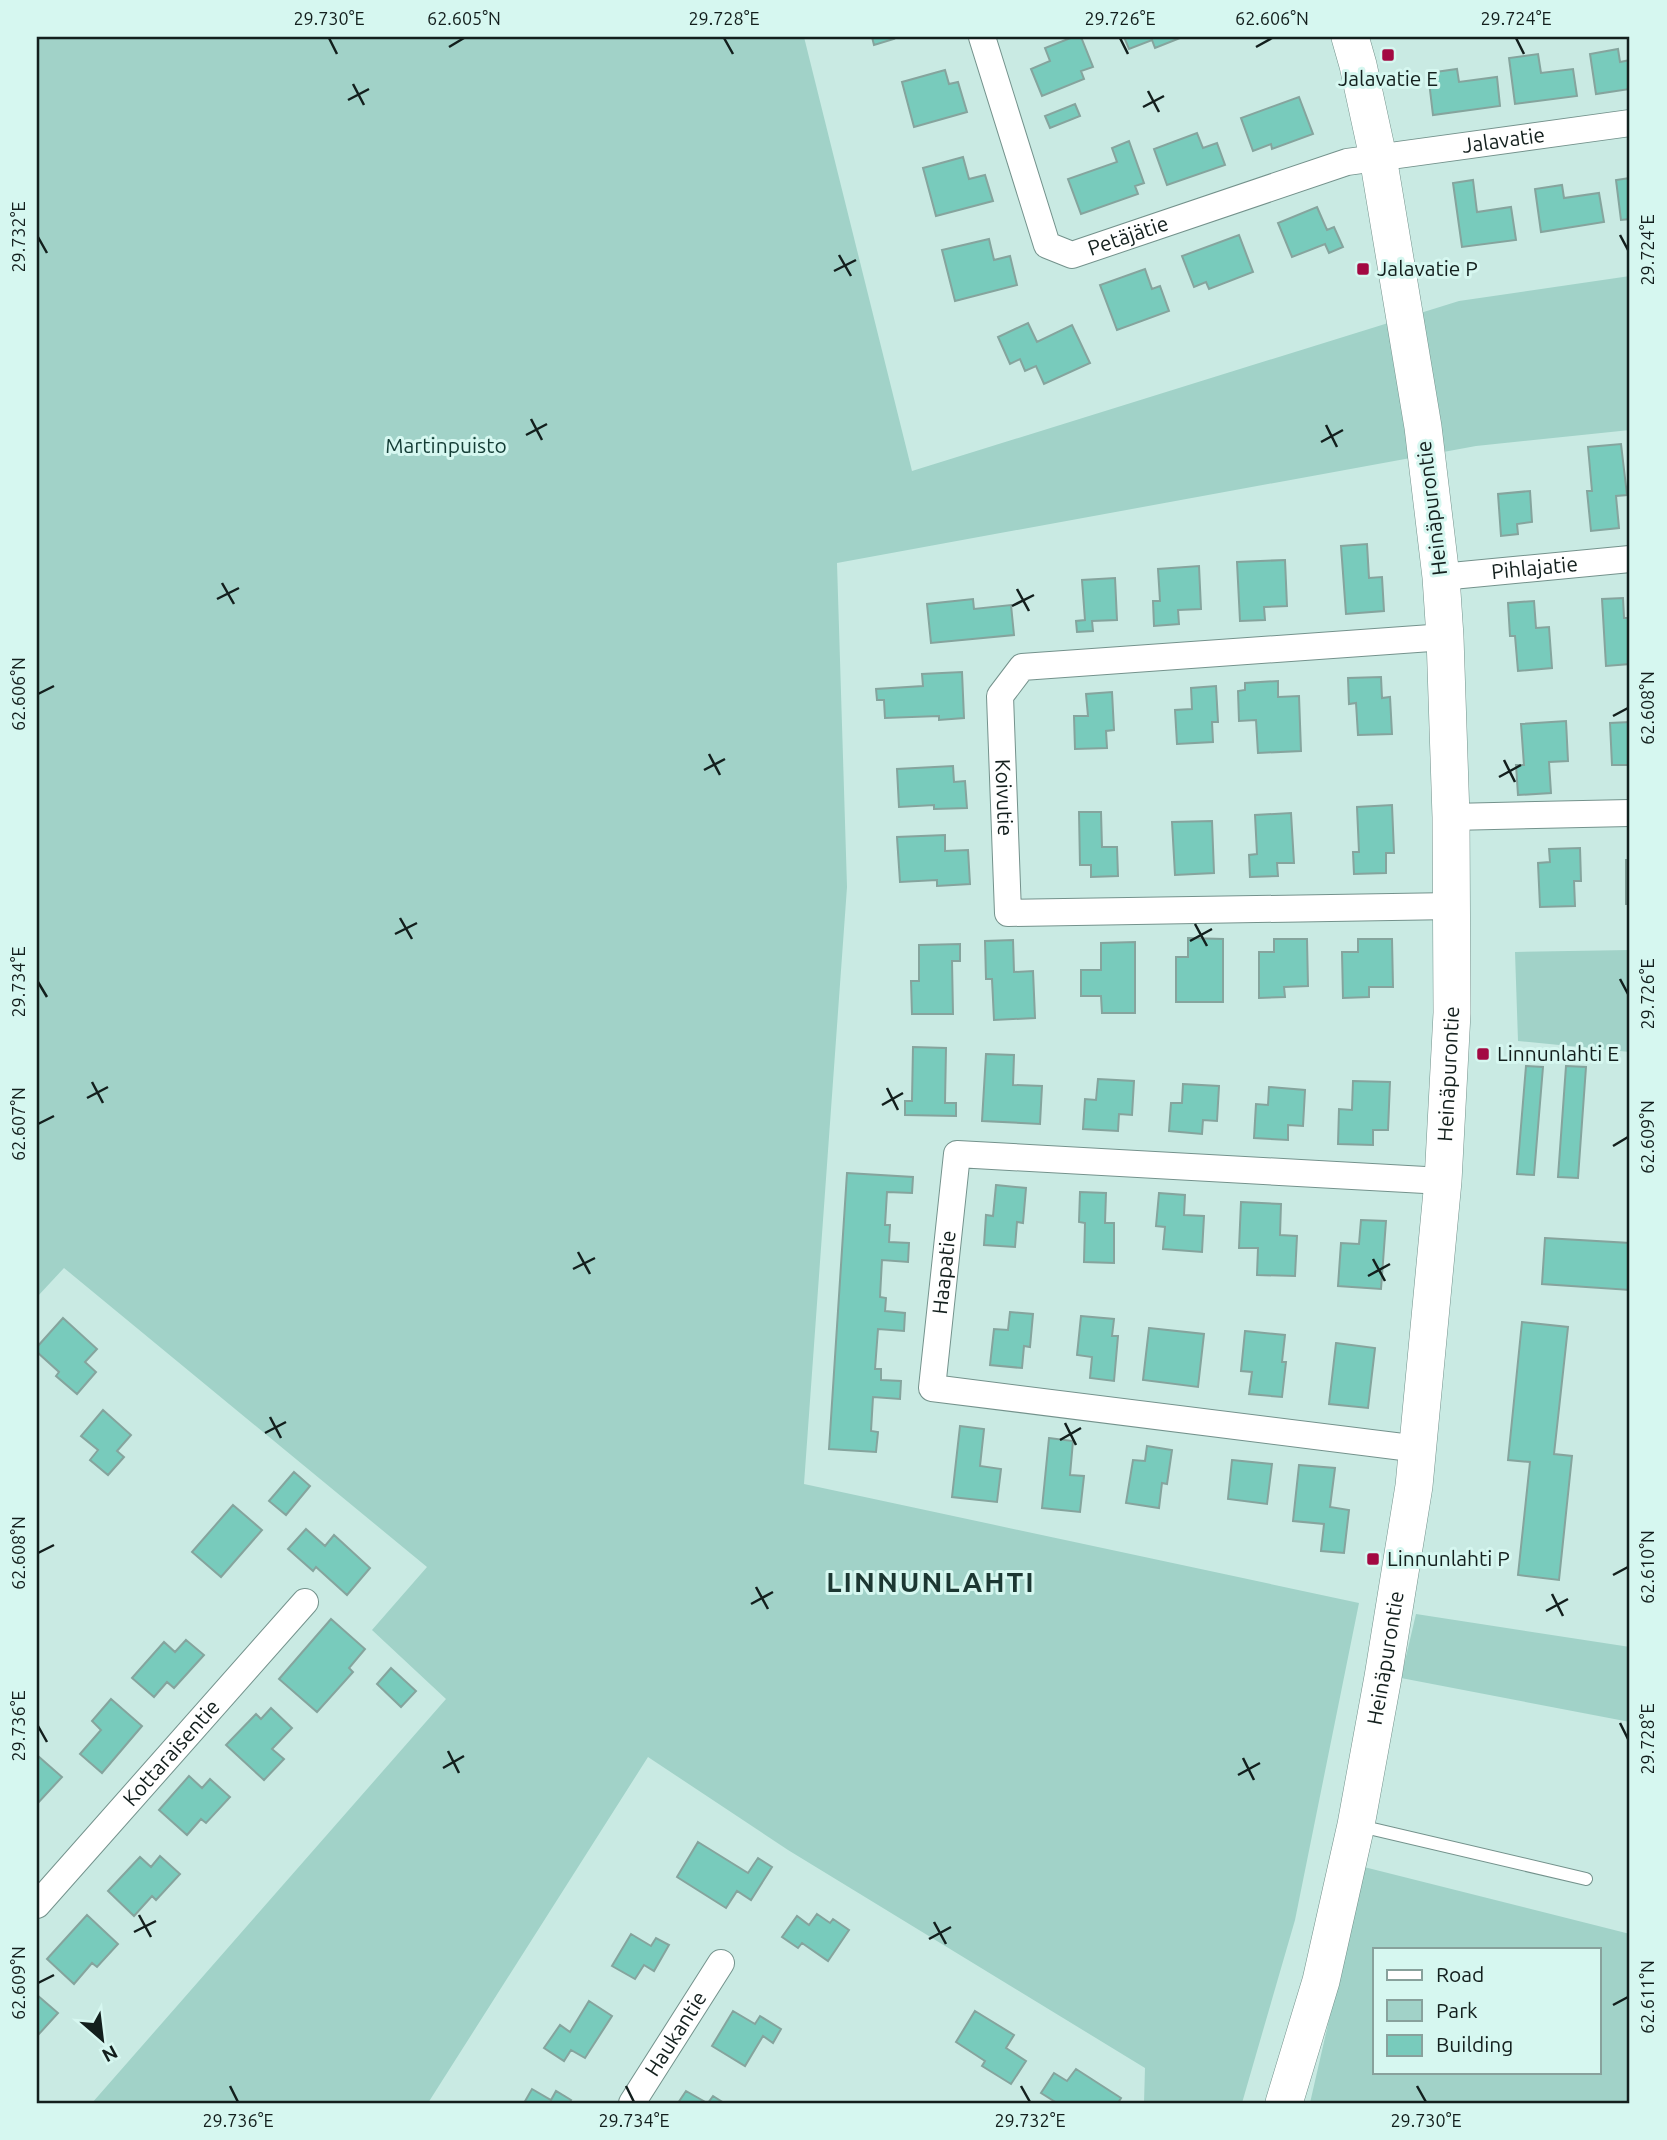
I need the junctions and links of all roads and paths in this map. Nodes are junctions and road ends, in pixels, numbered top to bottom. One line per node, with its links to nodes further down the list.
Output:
1 (982, 37): 4 (street, Petäjätie)
2 (1350, 37): 4 (street, Heinäpurontie)
3 (1630, 123): 4 (street, Jalavatie)
4 (1378, 157): 6 (street, Heinäpurontie)
5 (1630, 559): 6 (street, Pihlajatie)
6 (1441, 578): 7 (street, Heinäpurontie)
7 (1446, 637): 9 (street, Heinäpurontie); 10 (street, Koivutie)
8 (1630, 813): 9 (street)
9 (1451, 817): 10 (street, Heinäpurontie)
10 (1453, 906): 11 (street, Heinäpurontie)
11 (1443, 1181): 12 (street, Heinäpurontie); 12 (street, Haapatie)
12 (1419, 1449): 14 (street, Heinäpurontie)
13 (305, 1602): 16 (street, Kottaraisentie)
14 (1356, 1825): 15 (lane); 19 (street, Heinäpurontie)
15 (1586, 1879)
16 (37, 1905)
17 (721, 1963): 18 (street, Haukantie)
18 (632, 2103)
19 (1284, 2103)

